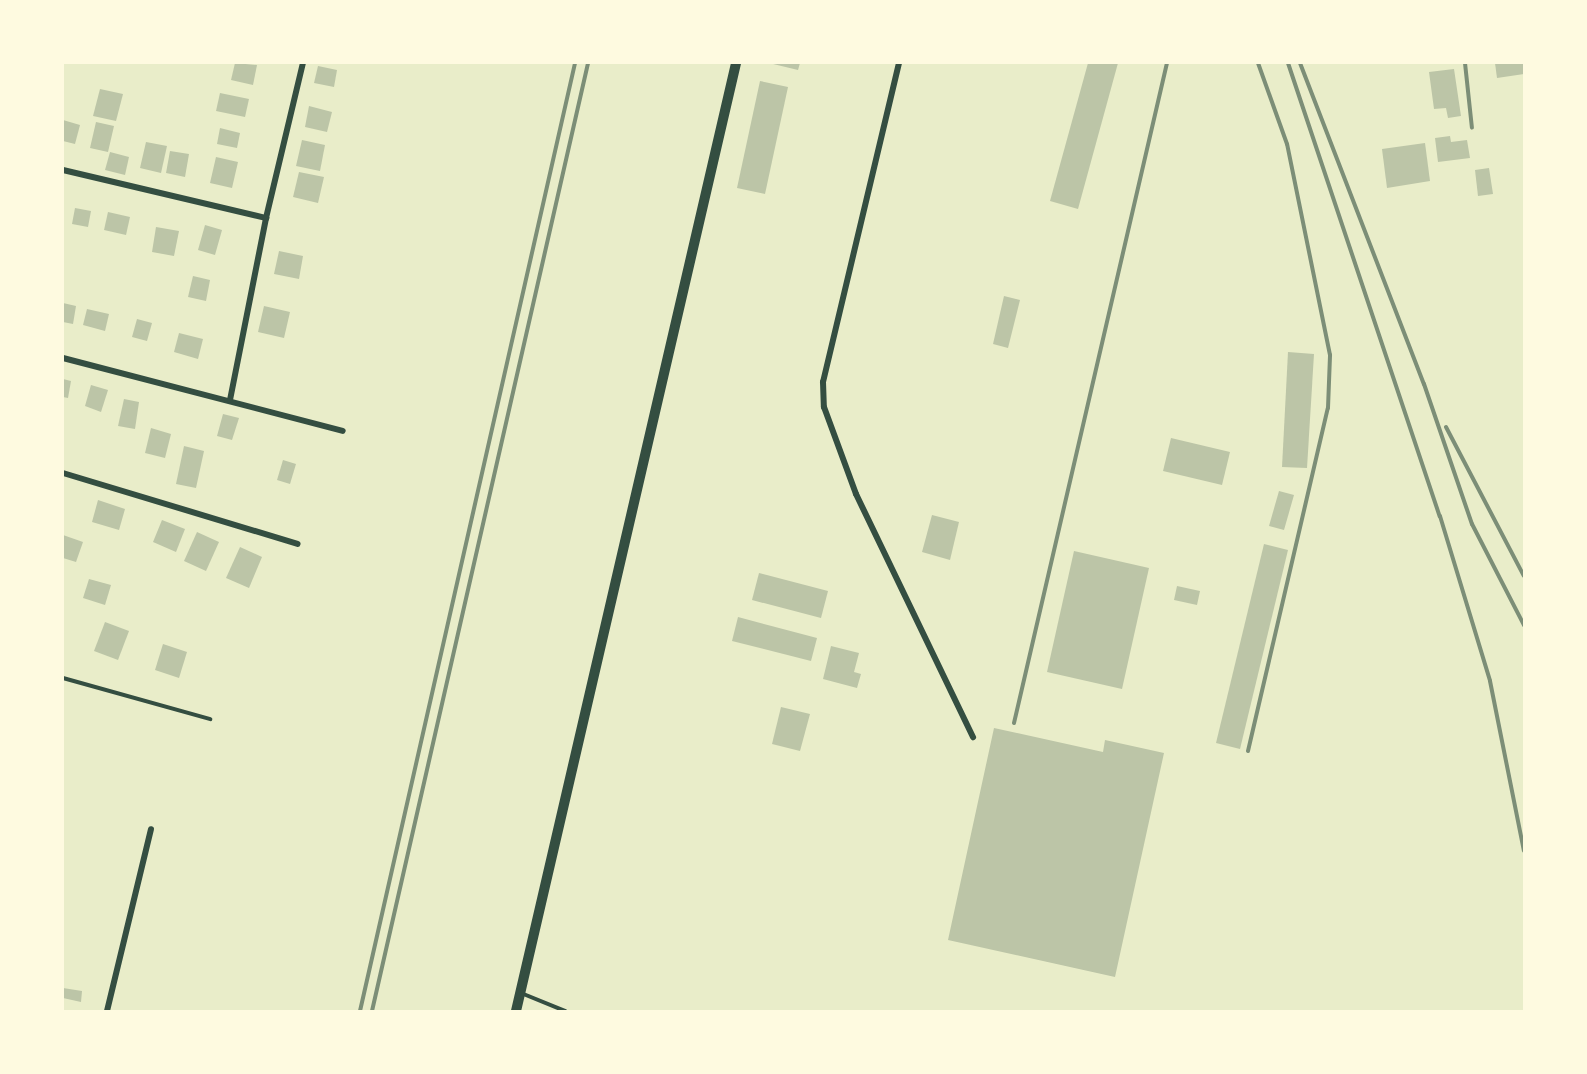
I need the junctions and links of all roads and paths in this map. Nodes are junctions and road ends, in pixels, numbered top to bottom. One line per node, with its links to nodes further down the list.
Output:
1 (303, 63): 5 (street)
2 (736, 63): 15 (main road)
3 (899, 63): 13 (street)
4 (63, 170): 5 (street)
5 (266, 218): 7 (street)
6 (63, 358): 7 (street)
7 (230, 400): 8 (street)
8 (343, 431)
9 (63, 473): 10 (street)
10 (298, 544)
11 (63, 678): 12 (lane)
12 (210, 719)
13 (974, 737)
14 (151, 829): 16 (street)
15 (520, 993): 17 (main road); 18 (lane)
16 (107, 1011)
17 (516, 1011)
18 (565, 1011)

